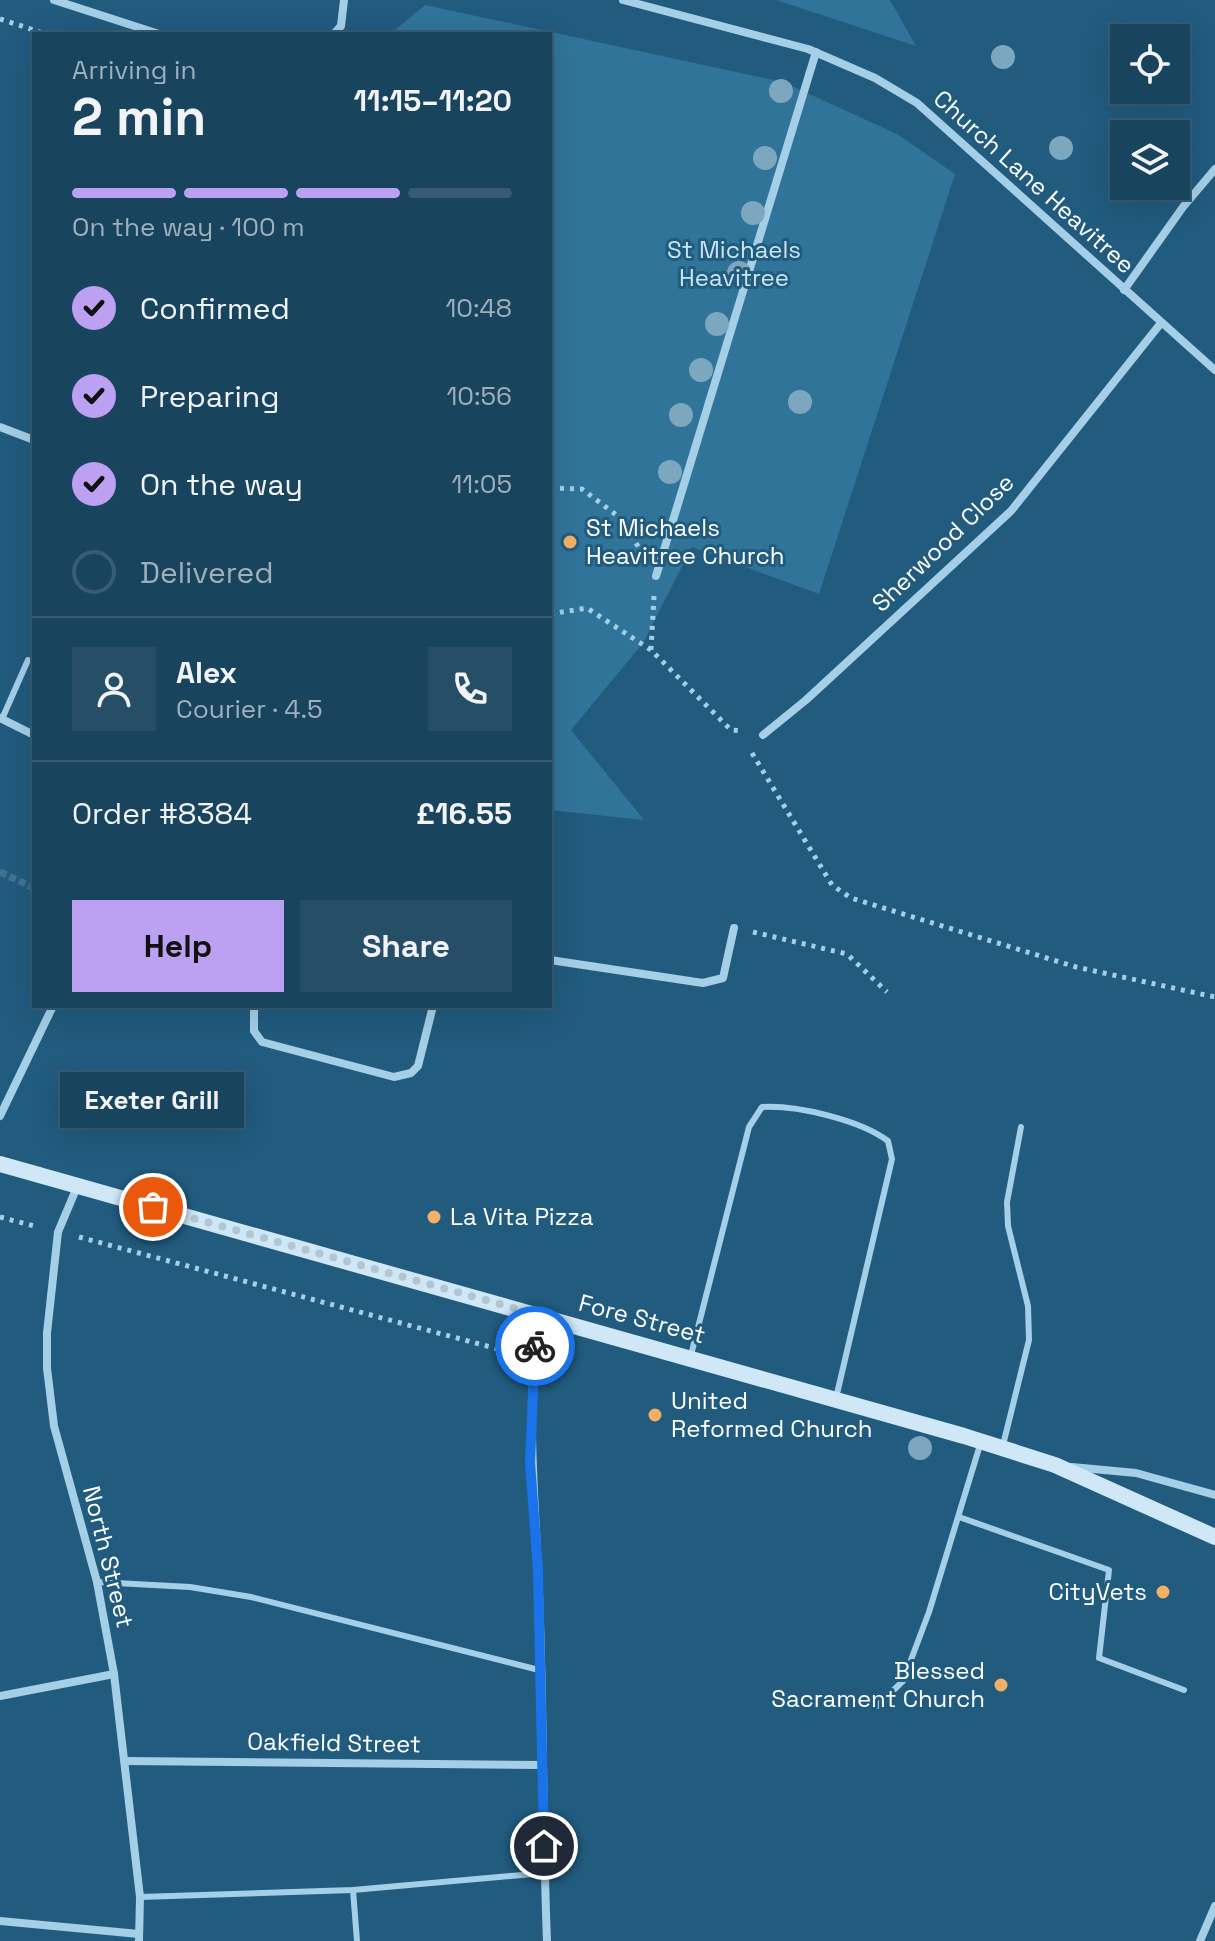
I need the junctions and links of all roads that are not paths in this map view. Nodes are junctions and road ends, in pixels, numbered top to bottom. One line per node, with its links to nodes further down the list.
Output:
1 (54, 0): 4 (street)
2 (344, 0): 5 (street)
3 (623, 0): 6 (street, Church Lane Heavitree)
4 (140, 32)
5 (336, 32)
6 (816, 52): 8 (street, Church Lane Heavitree); 13 (street)
7 (1215, 169): 8 (street)
8 (1124, 290): 9 (street, Church Lane Heavitree)
9 (1161, 323): 10 (street, Church Lane Heavitree); 17 (street, Sherwood Close)
10 (1215, 370)
11 (0, 427): 12 (street)
12 (32, 439)
13 (656, 576)
14 (28, 660): 15 (lane)
15 (1, 719): 16 (street)
16 (32, 734)
17 (763, 735)
18 (734, 928): 19 (street)
19 (552, 960)
20 (52, 1008): 23 (street)
21 (254, 1008): 22 (street)
22 (432, 1008)
23 (0, 1116)
24 (1021, 1127): 31 (lane)
25 (0, 1164): 26 (main road, Fore Street)
26 (77, 1187): 27 (main road, Fore Street); 36 (street, North Street)
27 (539, 1315): 28 (main road, Fore Street); 37 (street)
28 (690, 1356): 29 (main road, Fore Street); 29 (lane)
29 (836, 1398): 30 (main road, Fore Street)
30 (981, 1441): 31 (main road, Fore Street); 34 (lane)
31 (1002, 1448): 32 (main road, Fore Street)
32 (1055, 1465): 33 (street); 35 (main road, Fore Street)
33 (1215, 1495)
34 (959, 1517): 39 (lane); 41 (lane)
35 (1215, 1537)
36 (97, 1582): 37 (lane); 38 (street, North Street)
37 (539, 1670): 43 (street)
38 (114, 1674): 40 (street); 42 (street, North Street)
39 (1184, 1690)
40 (0, 1696)
41 (877, 1706)
42 (126, 1761): 43 (street, Oakfield Street); 46 (street, North Street)
43 (542, 1765): 44 (street)
44 (544, 1873): 45 (lane); 51 (street)
45 (353, 1890): 46 (lane); 50 (lane)
46 (140, 1897): 49 (street, North Street)
47 (1215, 1906): 52 (street)
48 (0, 1921): 49 (street)
49 (139, 1937)
50 (357, 1941)
51 (547, 1941)
52 (1200, 1941)

